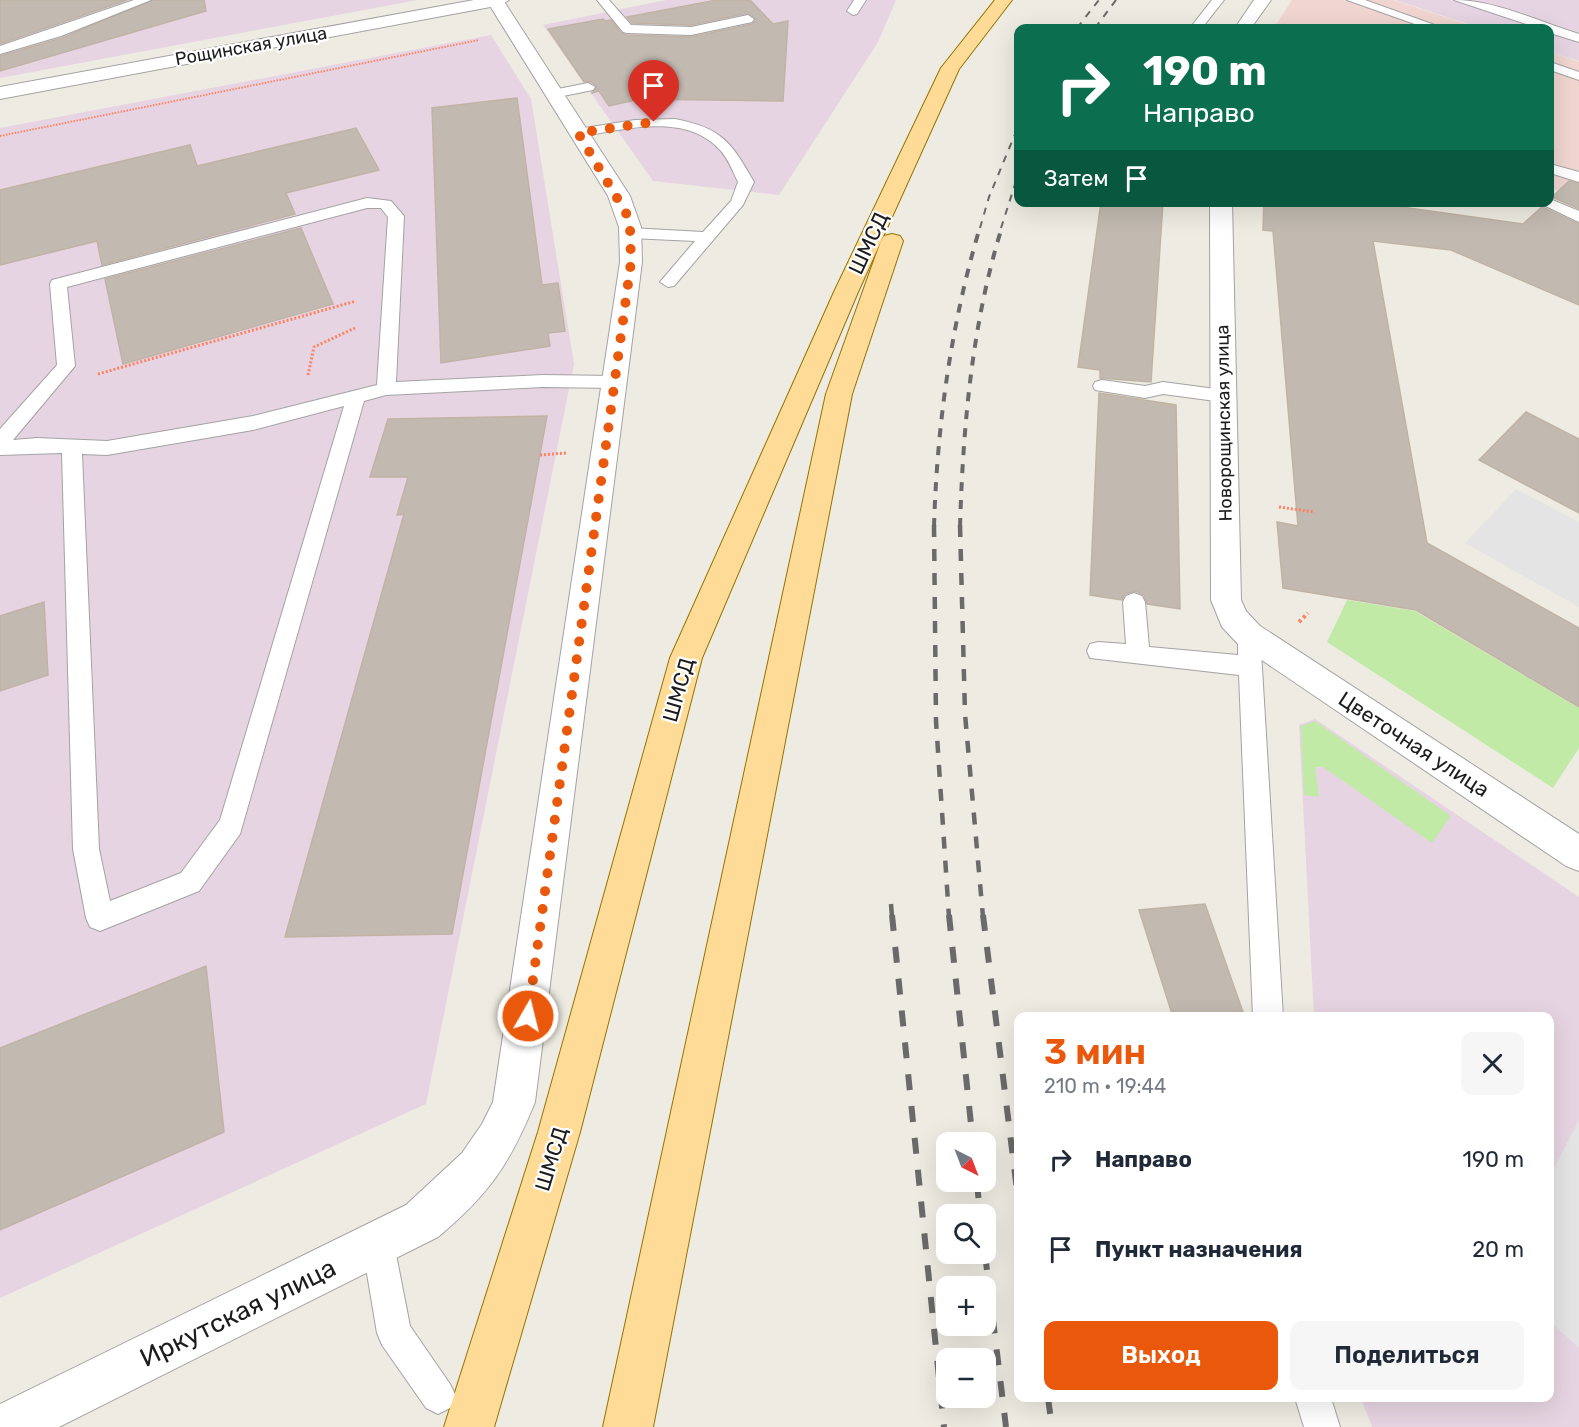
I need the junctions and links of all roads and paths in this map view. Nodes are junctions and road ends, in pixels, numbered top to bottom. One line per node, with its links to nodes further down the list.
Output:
1 (145, 0): 18 (lane)
2 (603, 0): 10 (lane)
3 (1004, 0): 62 (main road, ШМСД)
4 (1018, 0): 63 (main road, ШМСД)
5 (1218, 0): 11 (lane)
6 (1263, 0): 12 (street)
7 (1353, 0): 13 (lane)
8 (1460, 0): 14 (lane)
9 (498, 1): 22 (street, Рощинская улица); 23 (street)
10 (748, 19)
11 (1199, 24)
12 (1246, 24)
13 (1425, 24)
14 (1534, 24)
15 (1554, 30): 16 (lane)
16 (1579, 38)
17 (480, 39): 25 (path)
18 (0, 50)
19 (1554, 67): 20 (lane)
20 (1579, 76)
21 (588, 87): 23 (lane)
22 (0, 93)
23 (553, 94): 24 (street)
24 (578, 133): 33 (street); 34 (lane)
25 (0, 136)
26 (1554, 169): 27 (lane)
27 (1579, 177)
28 (1554, 183): 29 (lane)
29 (1579, 189)
30 (1554, 206): 32 (lane)
31 (1221, 207): 42 (street, Новорощинская улица)
32 (1579, 217)
33 (630, 233): 34 (lane); 38 (street)
34 (706, 237): 35 (lane)
35 (668, 282)
36 (392, 291): 37 (lane); 40 (path); 40 (lane)
37 (391, 311): 41 (lane); 44 (path)
38 (614, 382): 41 (lane); 58 (street, Иркутская улица)
39 (1102, 386): 42 (lane)
40 (47, 388): 45 (lane)
41 (386, 389): 43 (lane)
42 (1223, 396): 54 (street, Новорощинская улица)
43 (356, 397): 44 (lane); 46 (lane)
44 (301, 411): 46 (lane)
45 (0, 442)
46 (72, 446): 47 (lane)
47 (0, 448)
48 (570, 452): 49 (path)
49 (540, 455)
50 (1279, 507): 51 (path)
51 (1314, 512)
52 (1134, 602): 55 (lane)
53 (1098, 651): 55 (lane)
54 (1249, 651): 55 (lane); 56 (street, Цветочная улица); 57 (lane)
55 (1138, 655)
56 (1579, 854)
57 (1268, 1012)
58 (378, 1244): 59 (lane); 61 (street, Иркутская улица)
59 (438, 1396)
60 (1314, 1402): 64 (lane)
61 (7, 1427)
62 (469, 1427)
63 (628, 1427)
64 (1323, 1427)

